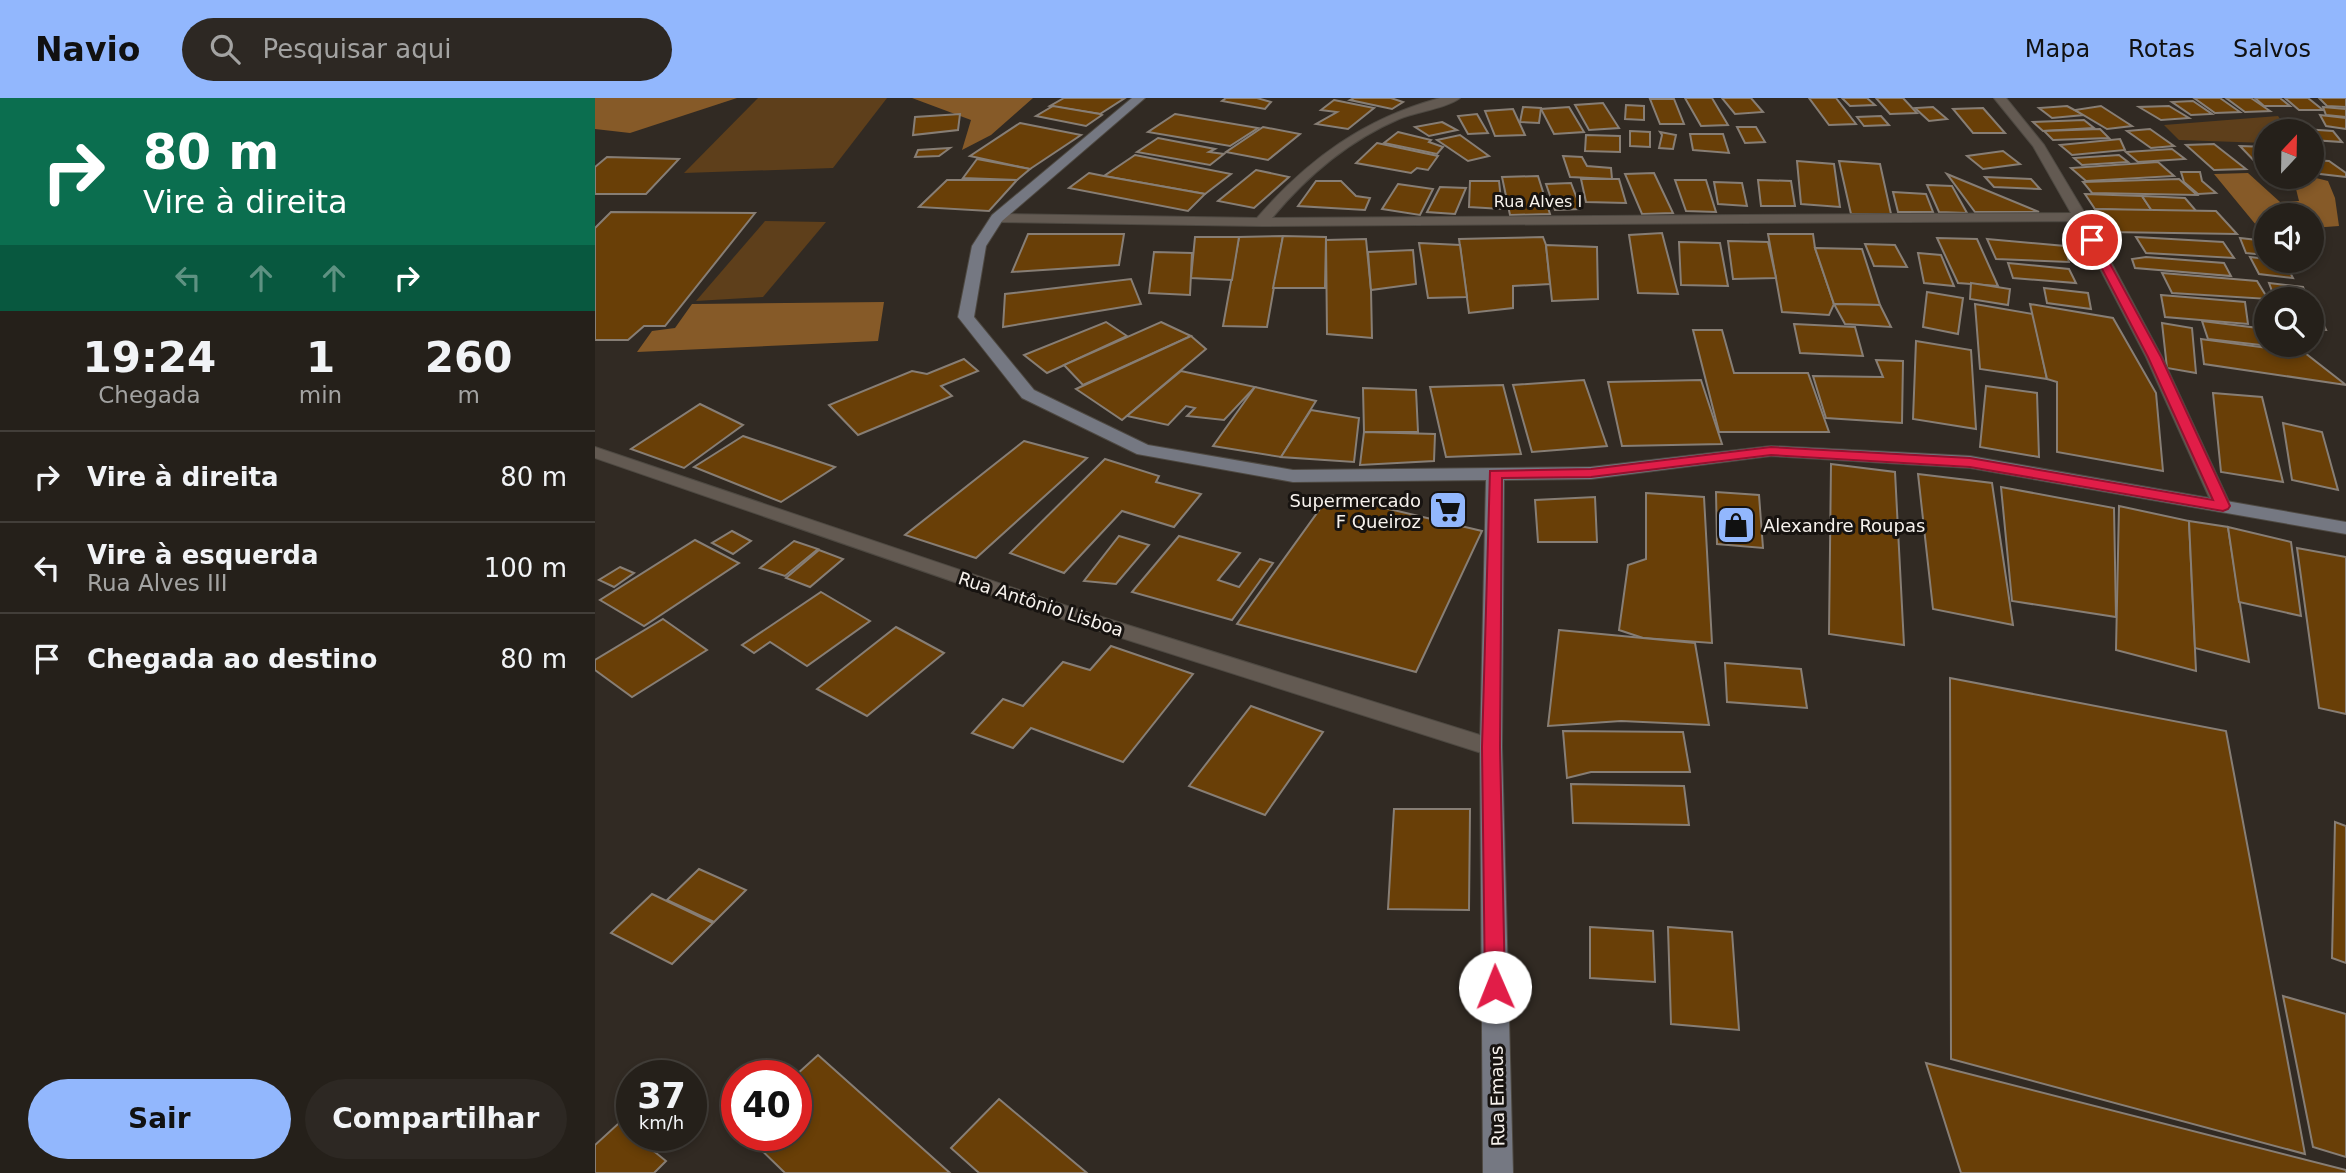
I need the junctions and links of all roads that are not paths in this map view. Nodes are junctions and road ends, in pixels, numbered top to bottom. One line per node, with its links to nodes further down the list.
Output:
1 (1139, 98): 5 (street)
2 (1454, 98): 6 (street)
3 (2000, 98): 4 (street)
4 (2080, 217): 6 (street, Rua Alves I); 9 (street)
5 (997, 218): 6 (street, Rua Alves I); 8 (street)
6 (1261, 222)
7 (595, 452): 11 (street, Rua Antônio Lisboa)
8 (1495, 474): 9 (street); 11 (street, Rua Emaus)
9 (2223, 506): 10 (street)
10 (2346, 528)
11 (1491, 747): 12 (street, Rua Emaus)
12 (1498, 1173)

